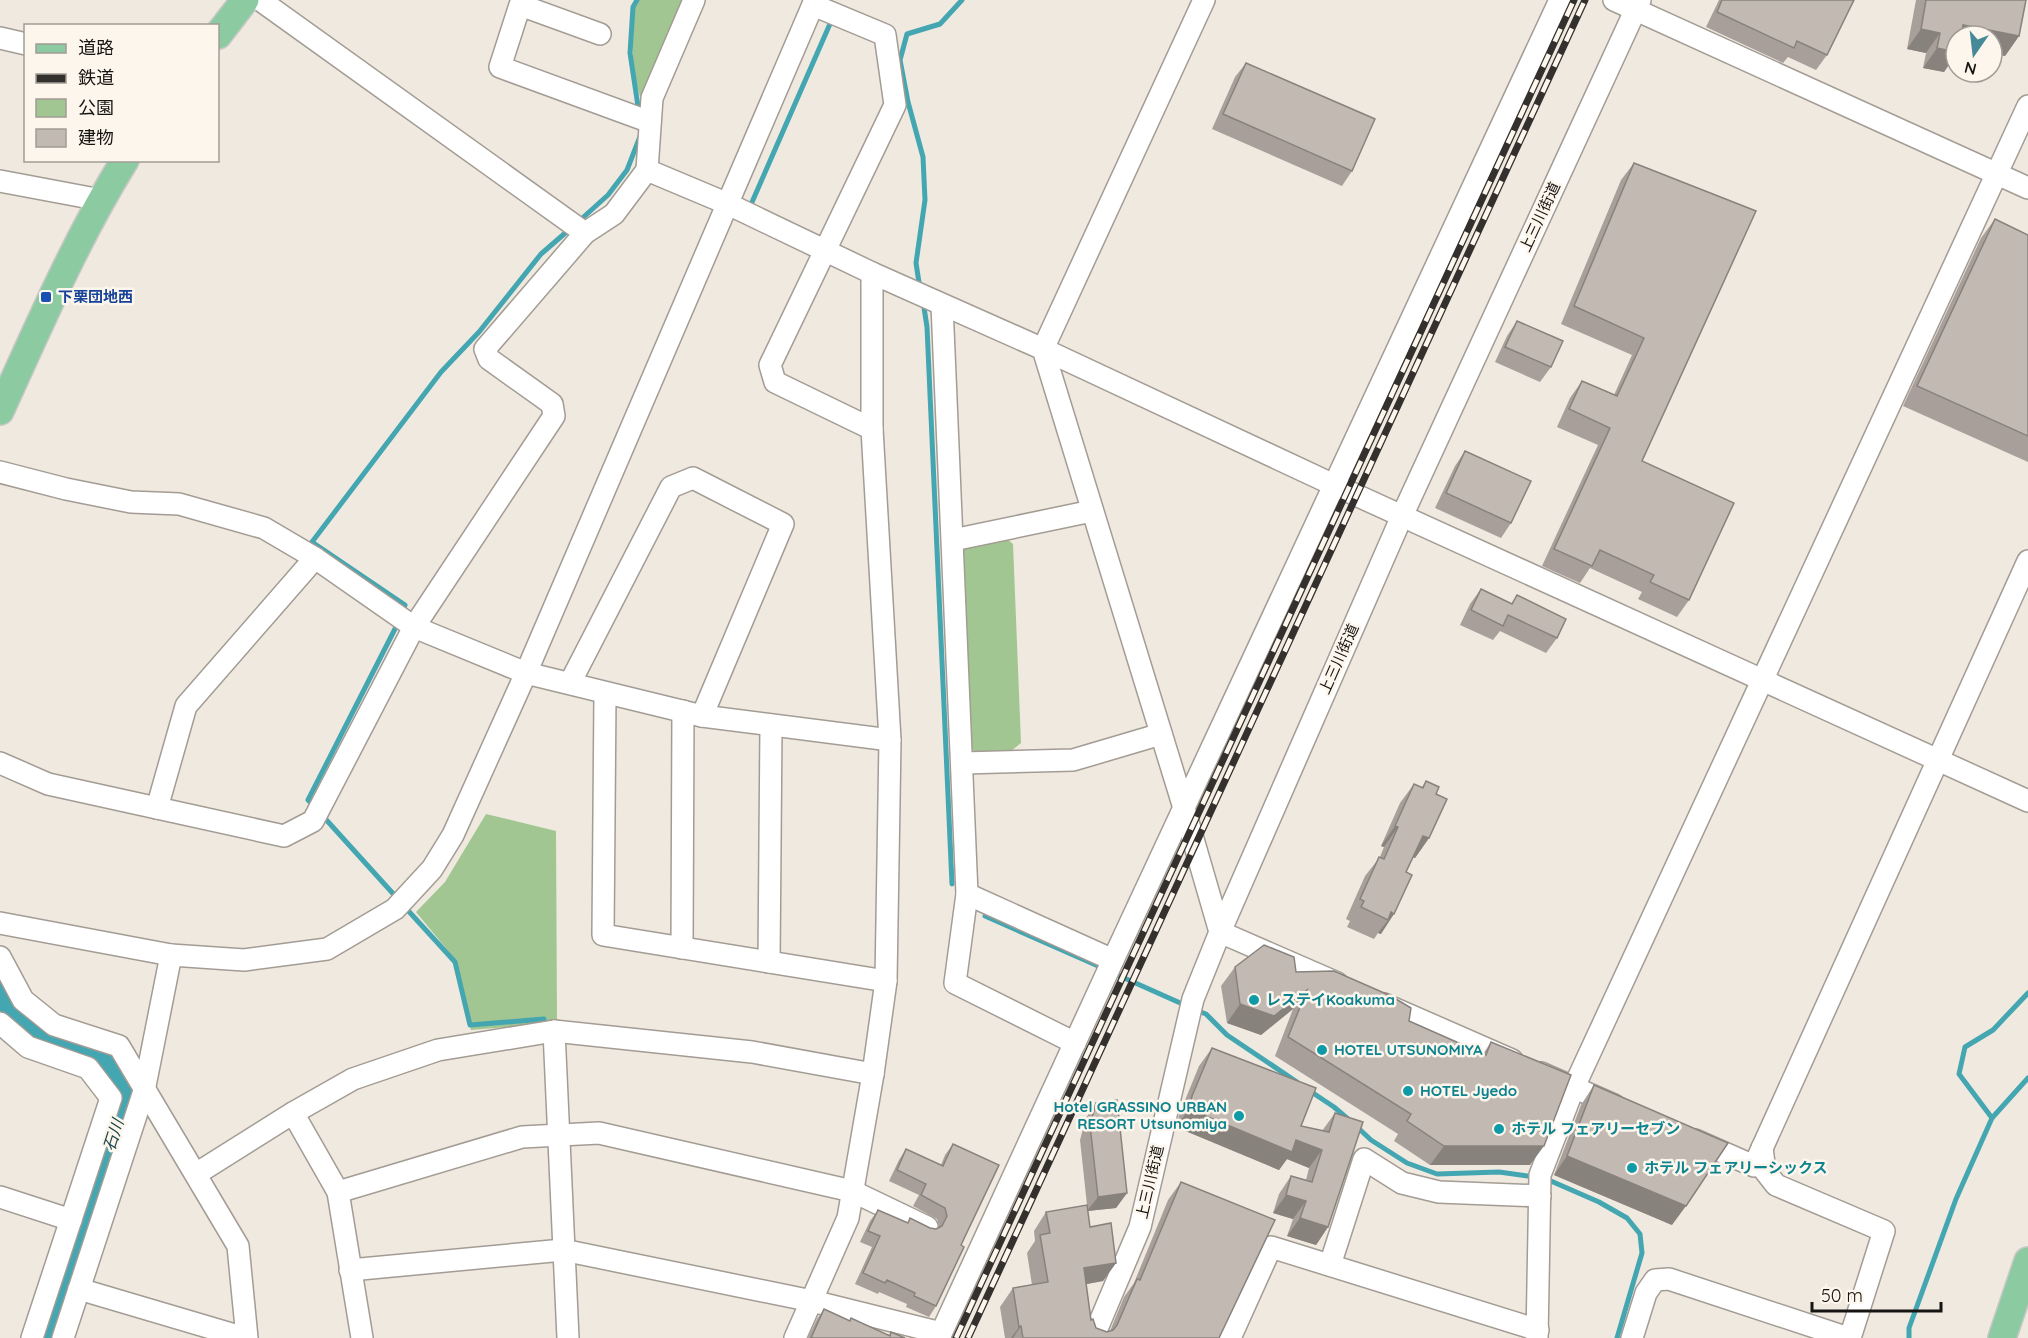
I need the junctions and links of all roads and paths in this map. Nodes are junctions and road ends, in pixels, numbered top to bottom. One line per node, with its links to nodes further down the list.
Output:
1 (245, 0): 10 (main road)
2 (260, 0): 23 (street)
3 (694, 0): 15 (street)
4 (1204, 0): 27 (street)
5 (1560, 0): 31 (street)
6 (1614, 0): 9 (street)
7 (516, 2): 11 (street); 15 (street)
8 (814, 2): 22 (street); 24 (street)
9 (1637, 5): 18 (street); 33 (street, 上三川街道)
10 (219, 33)
11 (600, 34)
12 (0, 38): 13 (street)
13 (24, 44)
14 (2028, 106): 18 (street)
15 (650, 122): 17 (street)
16 (123, 162): 21 (main road)
17 (647, 170): 22 (street); 23 (street)
18 (1996, 174): 20 (street); 39 (street)
19 (0, 181): 21 (street)
20 (2028, 188)
21 (102, 200): 28 (main road)
22 (728, 204): 24 (street); 38 (street)
23 (585, 233): 37 (street)
24 (825, 251): 25 (street); 29 (street)
25 (872, 273): 26 (street); 29 (street)
26 (942, 305): 27 (street); 34 (street)
27 (1042, 349): 31 (street); 32 (street)
28 (0, 411)
29 (872, 429): 45 (street)
30 (0, 472): 35 (street)
31 (1334, 485): 33 (street); 51 (street)
32 (1092, 511): 34 (street); 44 (street)
33 (1402, 516): 39 (street); 54 (street, 上三川街道)
34 (953, 540): 48 (street)
35 (315, 558): 37 (street); 50 (street)
36 (2028, 561): 46 (street)
37 (414, 627): 38 (street); 50 (street)
38 (526, 673): 40 (street); 56 (street)
39 (1763, 680): 46 (street); 65 (street)
40 (570, 683): 41 (street); 42 (street)
41 (605, 694): 42 (street); 55 (street)
42 (693, 714): 43 (street); 55 (street)
43 (771, 725): 45 (street); 59 (street)
44 (1161, 734): 48 (street); 51 (street)
45 (890, 740): 60 (street)
46 (1938, 760): 49 (street); 71 (street)
47 (0, 763): 50 (street)
48 (963, 763): 52 (street)
49 (2028, 801)
50 (157, 808)
51 (1184, 808): 54 (street); 58 (street)
52 (967, 894): 58 (street); 63 (street)
53 (0, 923): 56 (street)
54 (1220, 932): 65 (street); 95 (street, 上三川街道)
55 (682, 948): 59 (street)
56 (171, 955): 66 (street)
57 (0, 957): 66 (street)
58 (1113, 960): 63 (street)
59 (769, 962): 60 (street)
60 (886, 981): 64 (street)
61 (0, 1026): 77 (street)
62 (554, 1031): 64 (street); 68 (street); 70 (street)
63 (1075, 1043): 88 (street)
64 (873, 1074): 73 (street)
65 (1575, 1088): 67 (street); 75 (street)
66 (144, 1091): 72 (street); 83 (street)
67 (1627, 1111)
68 (293, 1113): 72 (street); 74 (street)
69 (1680, 1134): 71 (street)
70 (558, 1135): 73 (street); 74 (street); 79 (street)
71 (1762, 1148): 98 (street)
72 (196, 1174): 91 (street)
73 (852, 1191): 78 (street); 84 (street)
74 (338, 1192): 82 (street)
75 (1540, 1196): 81 (street); 87 (street)
76 (0, 1197): 77 (street)
77 (71, 1220): 89 (street)
78 (927, 1227)
79 (563, 1250): 82 (street); 84 (street); 93 (street)
80 (2028, 1261): 99 (main road)
81 (1330, 1266): 87 (street); 96 (street)
82 (350, 1270): 92 (street)
83 (79, 1289): 90 (street); 91 (street)
84 (812, 1301): 85 (street); 94 (street)
85 (886, 1329): 88 (street)
86 (1808, 1332): 97 (street); 98 (street)
87 (1537, 1334)
88 (940, 1336)
89 (32, 1338)
90 (63, 1338)
91 (246, 1338)
92 (362, 1338)
93 (568, 1338)
94 (795, 1338)
95 (1093, 1338)
96 (1230, 1338)
97 (1632, 1338)
98 (1849, 1338)
99 (2002, 1338)

